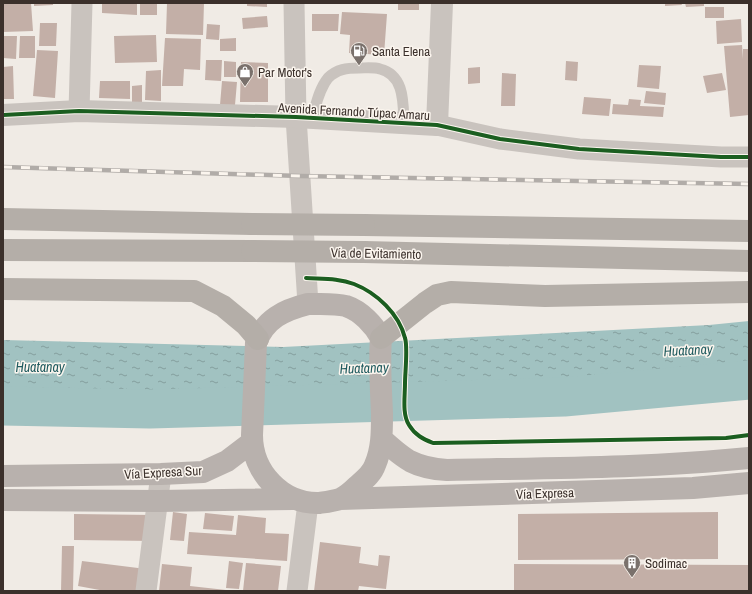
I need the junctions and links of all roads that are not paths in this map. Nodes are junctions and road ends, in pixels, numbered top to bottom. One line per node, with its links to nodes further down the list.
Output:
1 (82, 3): 4 (street)
2 (294, 3): 6 (street)
3 (442, 3): 8 (street)
4 (79, 111): 5 (street, Avenida Fernando Túpac Amaru); 6 (street, Avenida Fernando Túpac Amaru)
5 (3, 115)
6 (304, 117): 7 (street, Avenida Fernando Túpac Amaru); 7 (lane); 16 (street)
7 (404, 123): 8 (street, Avenida Fernando Túpac Amaru)
8 (437, 125): 9 (street, Avenida Fernando Túpac Amaru)
9 (749, 156)
10 (3, 220): 11 (highway, bridge)
11 (749, 231)
12 (3, 250): 13 (highway, Vía de Evitamiento, bridge)
13 (749, 261)
14 (3, 289): 18 (highway)
15 (749, 292): 17 (highway)
16 (308, 304): 17 (main road); 18 (main road)
17 (381, 339): 19 (main road)
18 (257, 341): 20 (main road)
19 (382, 435): 21 (main road, Vía Expresa); 25 (main road)
20 (252, 439): 22 (main road, Vía Expresa Sur); 28 (main road)
21 (749, 458)
22 (161, 474): 23 (main road, Vía Expresa Sur); 27 (street)
23 (3, 476)
24 (749, 483): 25 (main road, Vía Expresa)
25 (340, 499): 28 (main road)
26 (3, 500): 27 (main road)
27 (158, 501): 28 (main road); 29 (street)
28 (301, 501): 30 (street)
29 (146, 591)
30 (297, 591)

